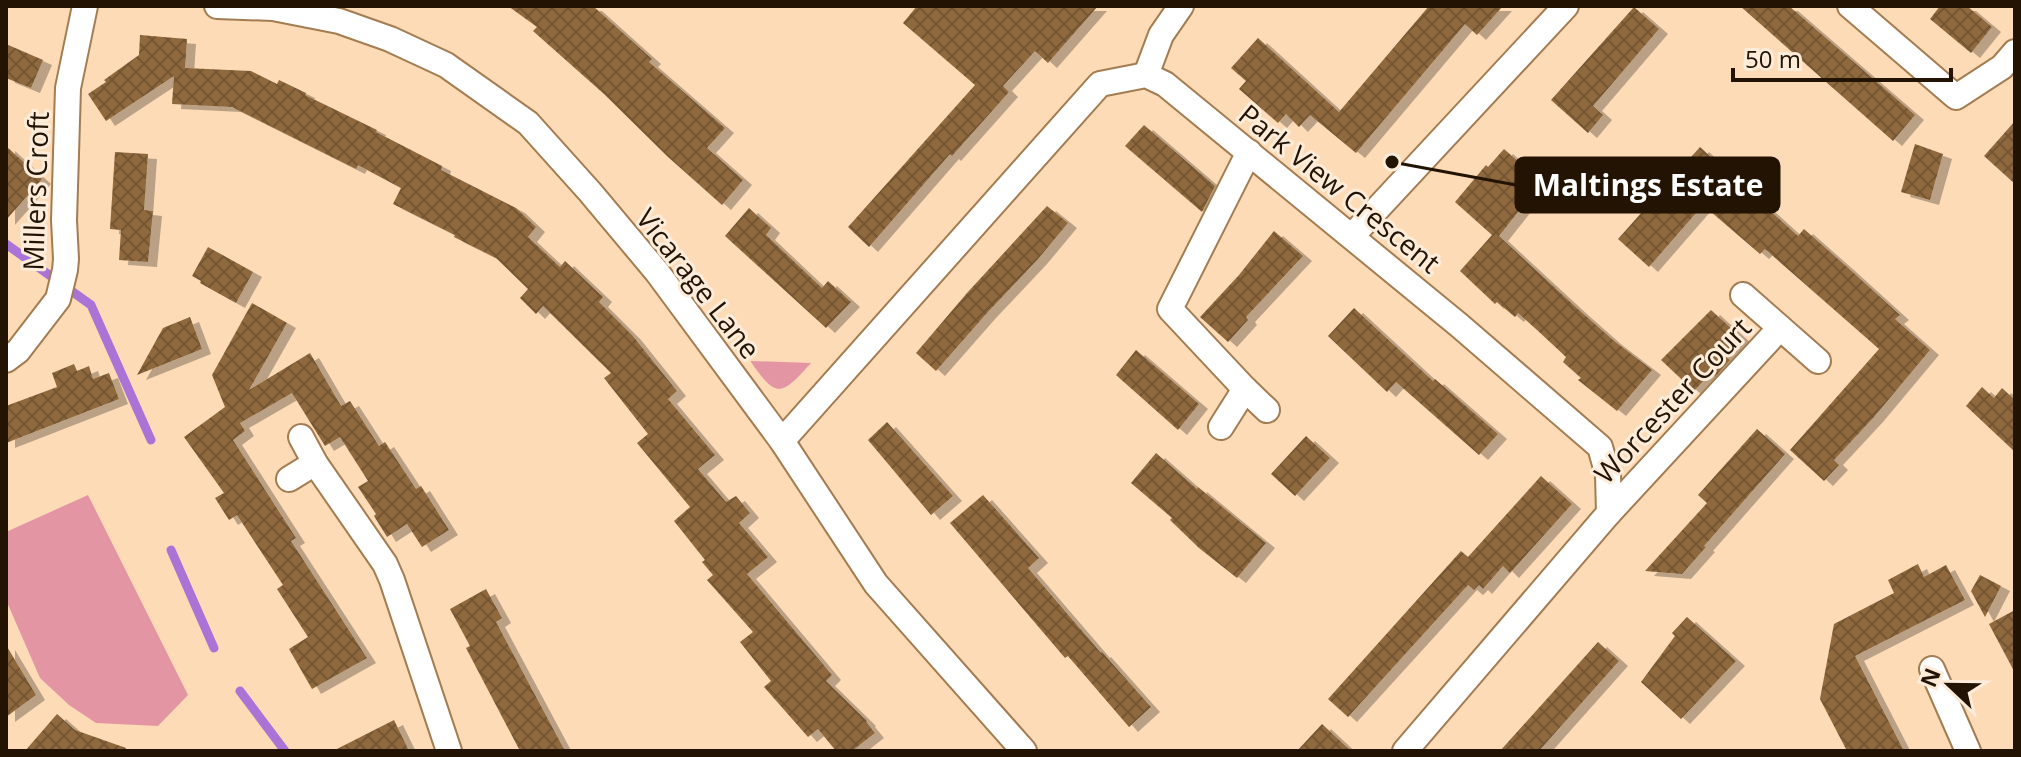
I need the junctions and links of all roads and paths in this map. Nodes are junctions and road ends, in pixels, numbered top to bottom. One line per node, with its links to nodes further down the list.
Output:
1 (85, 6): 12 (street, Millers Croft)
2 (217, 6): 18 (street, Vicarage Lane)
3 (1181, 6): 7 (street)
4 (1566, 6): 9 (street)
5 (1850, 6): 6 (street)
6 (2009, 59)
7 (1146, 75): 8 (street, Park View Crescent); 18 (street)
8 (1249, 152): 9 (street, Park View Crescent); 14 (street)
9 (1352, 236): 21 (street, Park View Crescent)
10 (1743, 295): 11 (street, Worcester Court)
11 (1780, 328): 13 (street, Worcester Court); 21 (street, Worcester Court)
12 (6, 360)
13 (1818, 361)
14 (1245, 389): 15 (street); 16 (street)
15 (1267, 410)
16 (1221, 427)
17 (301, 437): 19 (street)
18 (782, 441): 24 (street, Vicarage Lane)
19 (315, 463): 20 (street); 23 (street)
20 (289, 479)
21 (1609, 513): 25 (street)
22 (1932, 669): 26 (street)
23 (449, 751)
24 (1024, 751)
25 (1405, 751)
26 (1968, 751)

